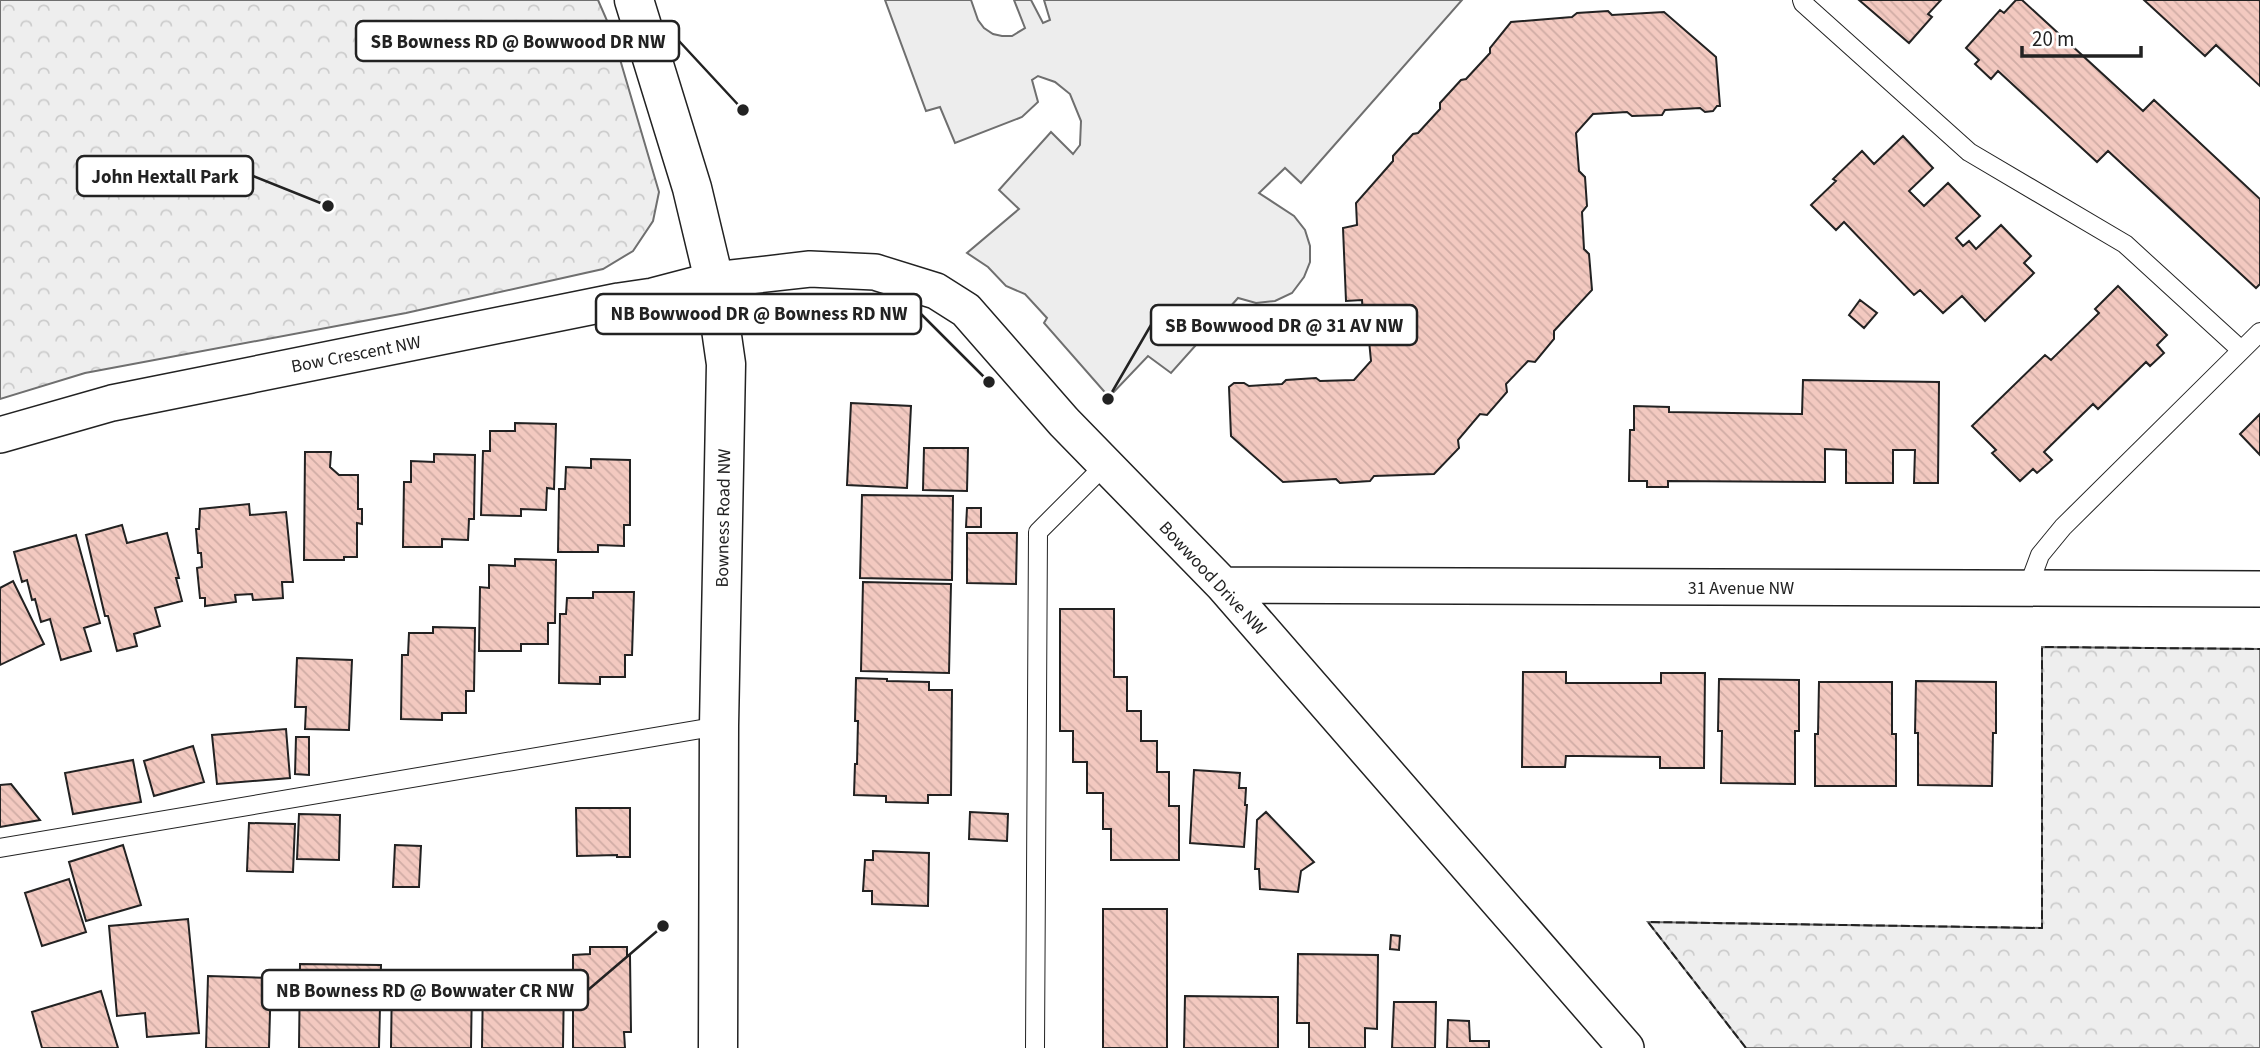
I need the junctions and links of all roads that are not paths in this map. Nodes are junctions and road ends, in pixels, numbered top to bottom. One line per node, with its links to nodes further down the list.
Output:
1 (634, 0): 3 (street, Bowness Road NW)
2 (1802, 0): 5 (lane)
3 (714, 280): 6 (street, Bow Crescent NW); 7 (street, Bowwood Drive NW); 11 (street, Bowness Road NW)
4 (2260, 332): 5 (lane)
5 (2241, 350): 10 (lane)
6 (0, 435)
7 (1105, 464): 8 (street, Bowwood Drive NW); 14 (lane)
8 (1223, 585): 10 (street, 31 Avenue NW); 15 (street, Bowwood Drive NW)
9 (2260, 589): 10 (street, 31 Avenue NW)
10 (2027, 590)
11 (719, 726): 12 (lane); 13 (street, Bowness Road NW)
12 (0, 848)
13 (718, 1048)
14 (1035, 1048)
15 (1626, 1048)

